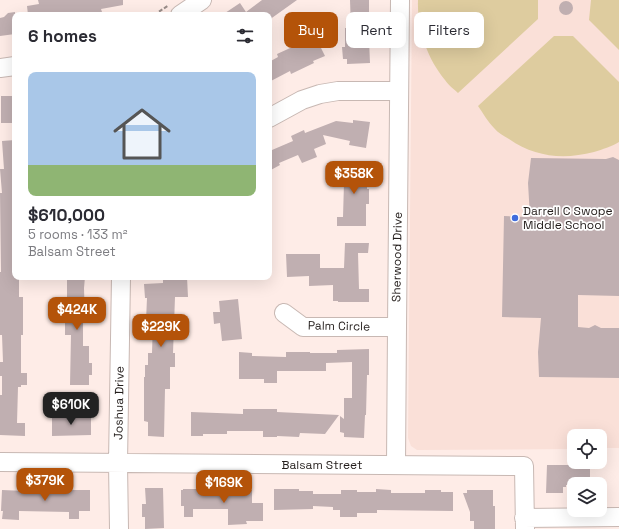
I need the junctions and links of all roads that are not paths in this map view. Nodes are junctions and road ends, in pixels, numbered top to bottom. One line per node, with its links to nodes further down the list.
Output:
1 (202, 0): 3 (street)
2 (400, 0): 6 (street, Sherwood Drive)
3 (175, 9)
4 (12, 66): 5 (street)
5 (0, 68)
6 (399, 91): 7 (street); 10 (street, Sherwood Drive)
7 (272, 116)
8 (120, 280): 12 (street, Joshua Drive)
9 (284, 314): 10 (street, Palm Circle)
10 (396, 327): 13 (street, Sherwood Drive)
11 (0, 462): 12 (street, Balsam Street)
12 (118, 463): 13 (street, Balsam Street); 16 (street, Joshua Drive)
13 (396, 465): 15 (street, Balsam Street)
14 (619, 517): 15 (street)
15 (524, 524)
16 (119, 529)

